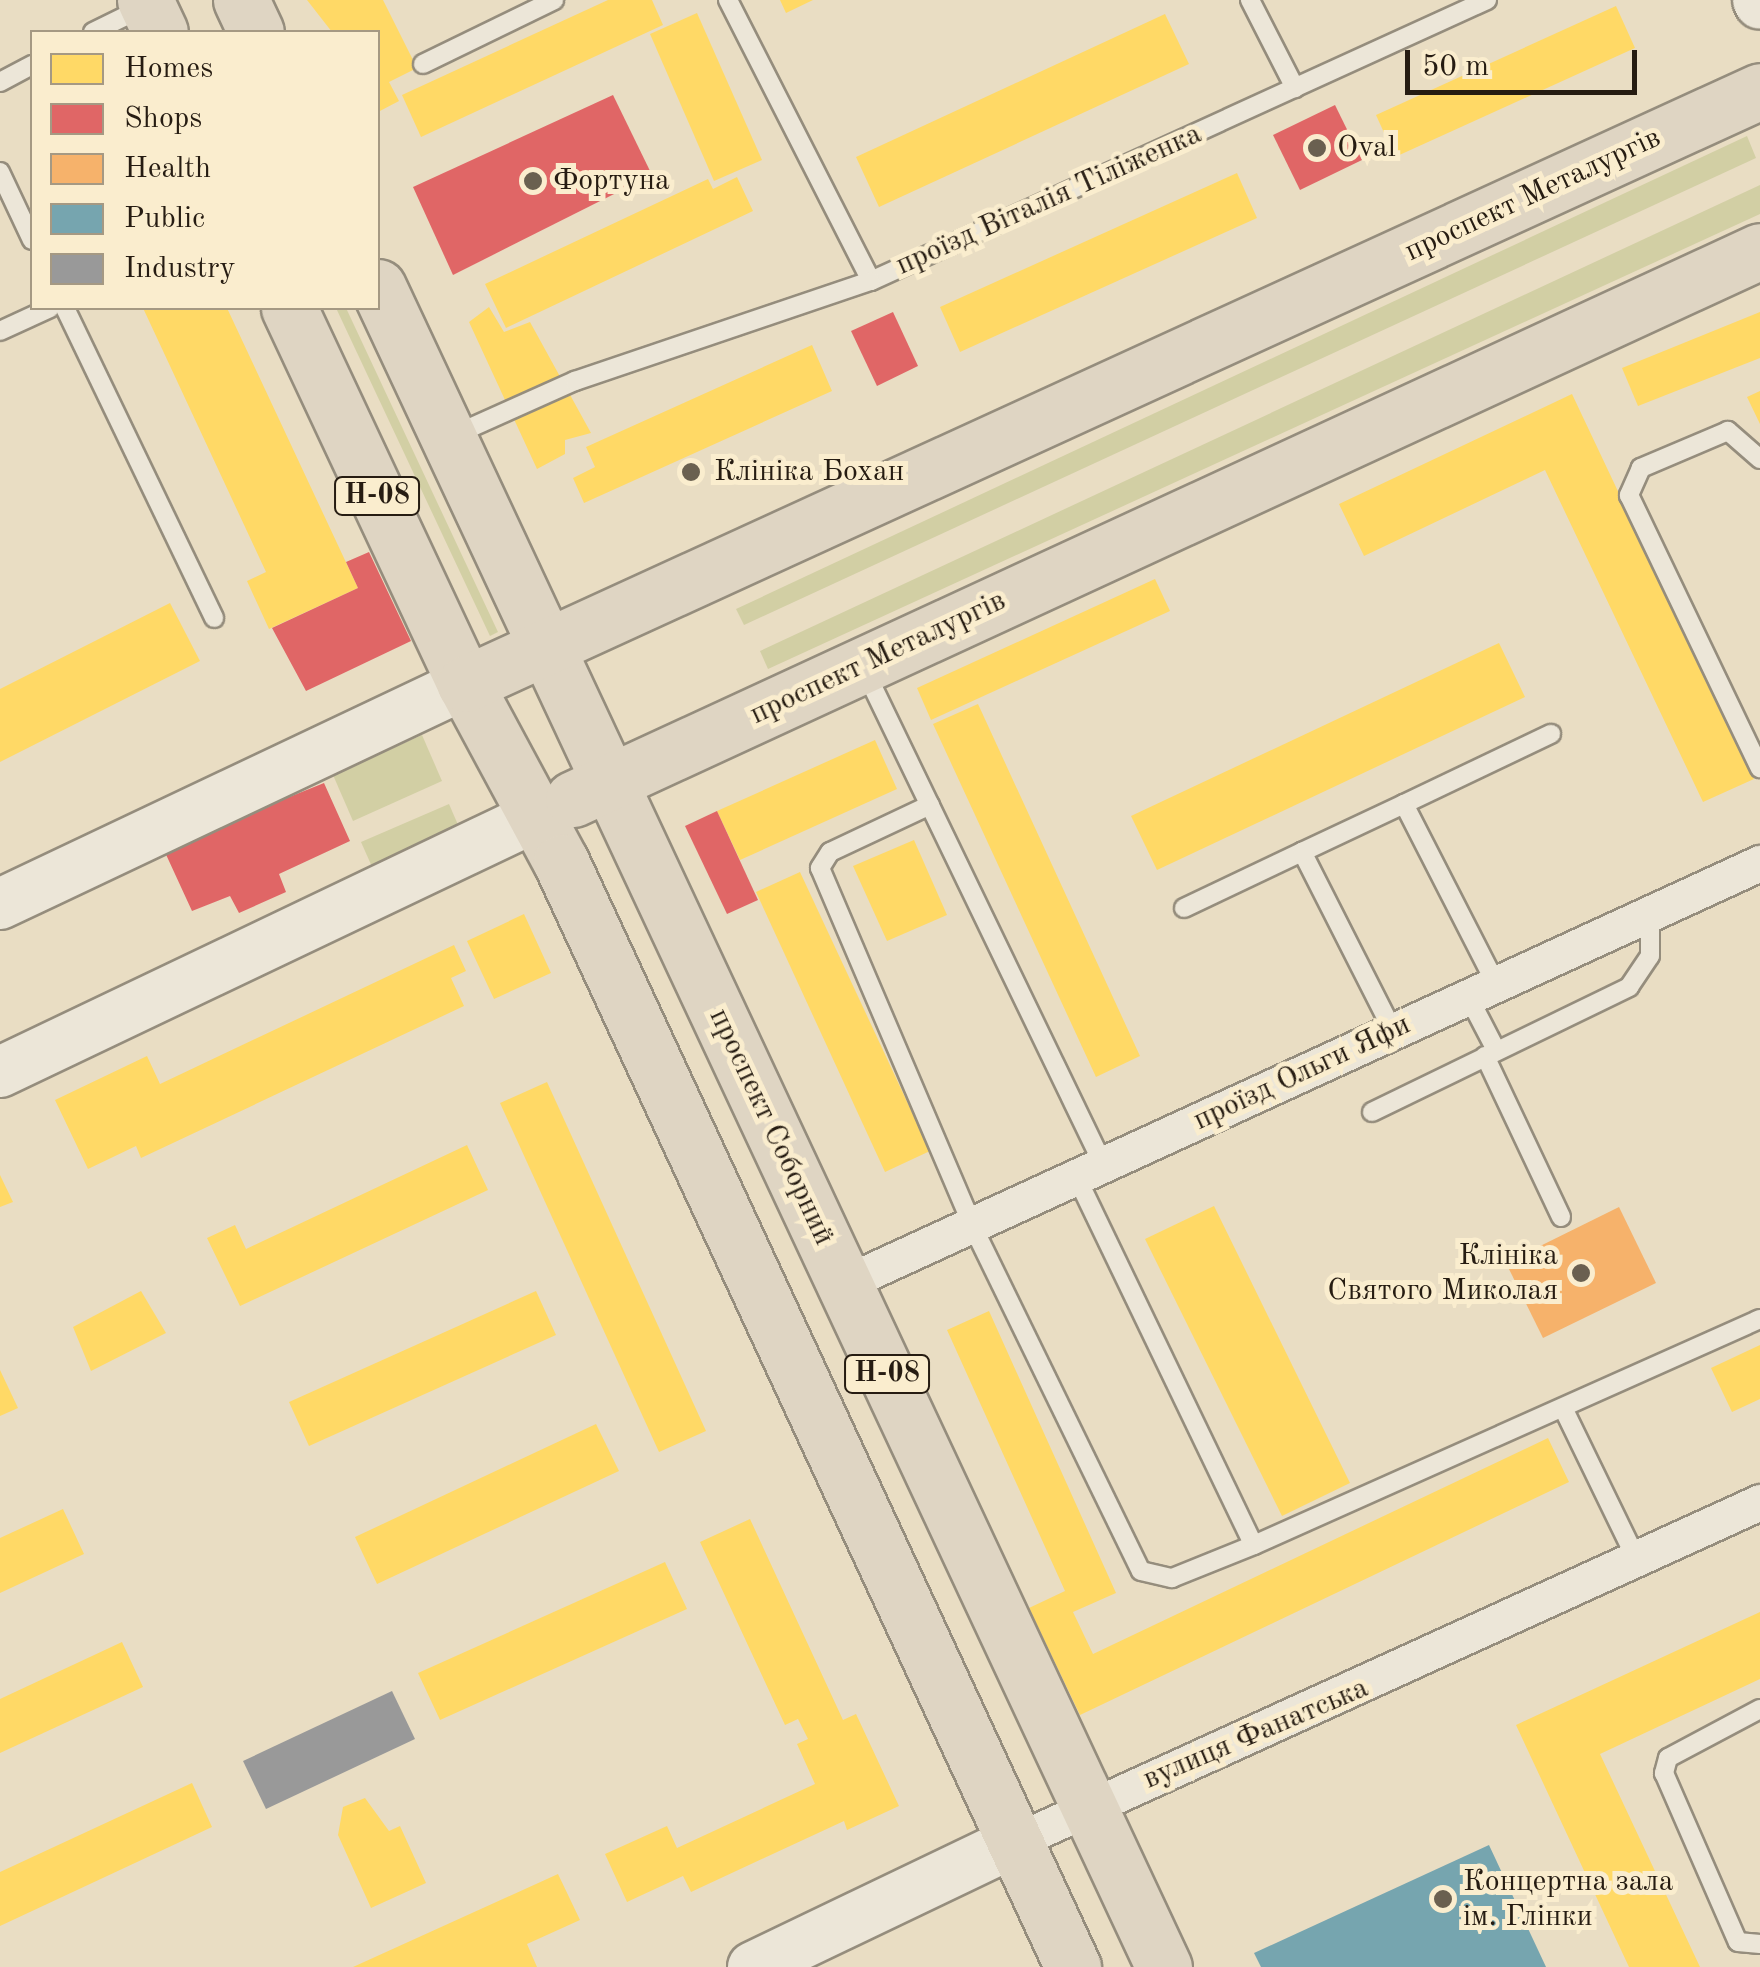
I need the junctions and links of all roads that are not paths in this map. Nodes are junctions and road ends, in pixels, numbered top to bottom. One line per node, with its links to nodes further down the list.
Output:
1 (241, 0): 8 (main road)
2 (554, 0): 9 (lane)
3 (728, 0): 17 (lane, проїзд Віталія Тіліженка)
4 (1250, 0): 12 (lane)
5 (1487, 0): 12 (lane, проїзд Віталія Тіліженка)
6 (151, 13): 7 (lane)
7 (99, 30)
8 (255, 30)
9 (423, 64)
10 (30, 65): 11 (lane)
11 (0, 82)
12 (1296, 88): 17 (lane, проїзд Віталія Тіліженка)
13 (1760, 91): 26 (main road, проспект Металургів)
14 (0, 172): 15 (lane)
15 (30, 236)
16 (1760, 251): 27 (main road, проспект Металургів)
17 (871, 281): 23 (lane)
18 (380, 291): 23 (main road, проспект Соборний / Н-08)
19 (46, 310): 22 (lane)
20 (66, 310): 25 (lane)
21 (290, 310): 28 (main road, Н-08)
22 (0, 331)
23 (450, 438): 26 (main road, проспект Соборний / Н-08)
24 (1760, 459): 30 (lane)
25 (214, 618)
26 (549, 648): 28 (main road, проспект Металургів); 31 (main road, проспект Соборний / Н-08)
27 (862, 665): 31 (main road, проспект Металургів); 33 (lane)
28 (465, 684): 34 (main road, Н-08); 37 (main road, проспект Металургів)
29 (1551, 734): 32 (lane)
30 (1760, 768)
31 (608, 782): 34 (main road, проспект Металургів); 48 (main road, проспект Соборний / Н-08)
32 (1404, 804): 35 (lane); 40 (lane)
33 (930, 805): 45 (lane); 47 (lane)
34 (539, 815): 43 (main road, проспект Металургів); 56 (main road, Н-08)
35 (1302, 852): 38 (lane); 41 (lane)
36 (1760, 862): 39 (street, проїзд Ольги Яфи)
37 (0, 904)
38 (1184, 908)
39 (1650, 912): 40 (street, проїзд Ольги Яфи); 42 (lane)
40 (1481, 989): 41 (street, проїзд Ольги Яфи); 42 (lane)
41 (1393, 1030): 45 (street, проїзд Ольги Яфи)
42 (1490, 1053): 44 (lane); 46 (lane)
43 (0, 1072)
44 (1372, 1112)
45 (1090, 1172): 47 (street, проїзд Ольги Яфи); 52 (lane)
46 (1561, 1217)
47 (975, 1231): 48 (street, проїзд Ольги Яфи); 52 (lane)
48 (845, 1283): 55 (main road, проспект Соборний / Н-08)
49 (1760, 1319): 50 (lane)
50 (1565, 1412): 52 (lane); 53 (lane)
51 (1760, 1502): 53 (street, вулиця Фанатська)
52 (1254, 1544)
53 (1636, 1558): 55 (street, вулиця Фанатська)
54 (1760, 1708): 57 (lane)
55 (1088, 1807): 56 (street, вулиця Фанатська); 60 (main road, проспект Соборний / Н-08)
56 (1014, 1842): 58 (main road, вулиця Фанатська); 59 (main road, Н-08)
57 (1760, 1944)
58 (753, 1967)
59 (1073, 1967)
60 (1164, 1967)

